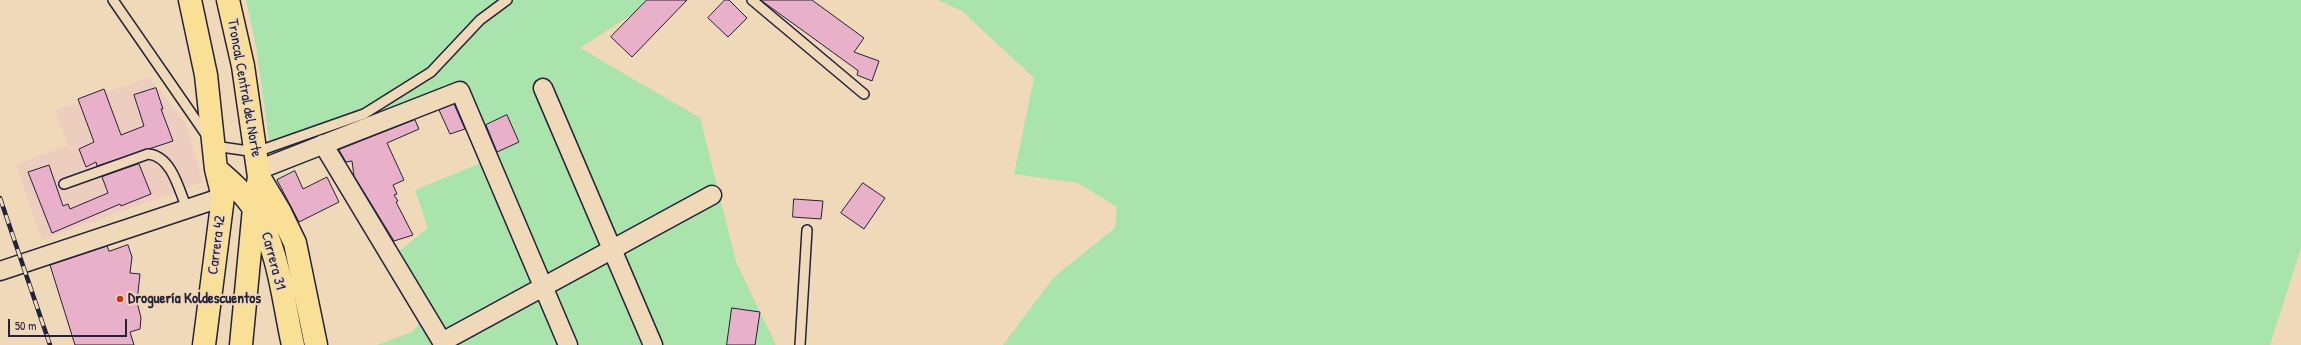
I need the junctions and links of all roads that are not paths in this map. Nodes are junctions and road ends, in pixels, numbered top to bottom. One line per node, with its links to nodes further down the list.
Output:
1 (113, 0): 9 (lane)
2 (190, 0): 9 (highway)
3 (228, 0): 10 (highway, Troncal Central del Norte)
4 (507, 0): 10 (lane)
5 (752, 0): 7 (lane)
6 (543, 88): 18 (street)
7 (864, 94)
8 (323, 144): 10 (street); 20 (street); 21 (street)
9 (215, 147): 10 (lane); 11 (highway)
10 (258, 166): 15 (highway); 25 (highway, Carrera 31)
11 (216, 169): 14 (highway, Carrera 42); 15 (highway, Carrera 31)
12 (64, 184): 16 (lane)
13 (712, 195): 18 (street)
14 (223, 197): 16 (street); 22 (highway, Carrera 42)
15 (254, 208): 23 (highway); 24 (highway, Carrera 31)
16 (187, 209): 19 (street)
17 (807, 230): 28 (lane)
18 (612, 250): 20 (street); 27 (street)
19 (0, 270)
20 (544, 287): 21 (street); 26 (street)
21 (443, 343)
22 (204, 345)
23 (240, 345)
24 (293, 345)
25 (316, 345)
26 (568, 345)
27 (654, 345)
28 (800, 345)

